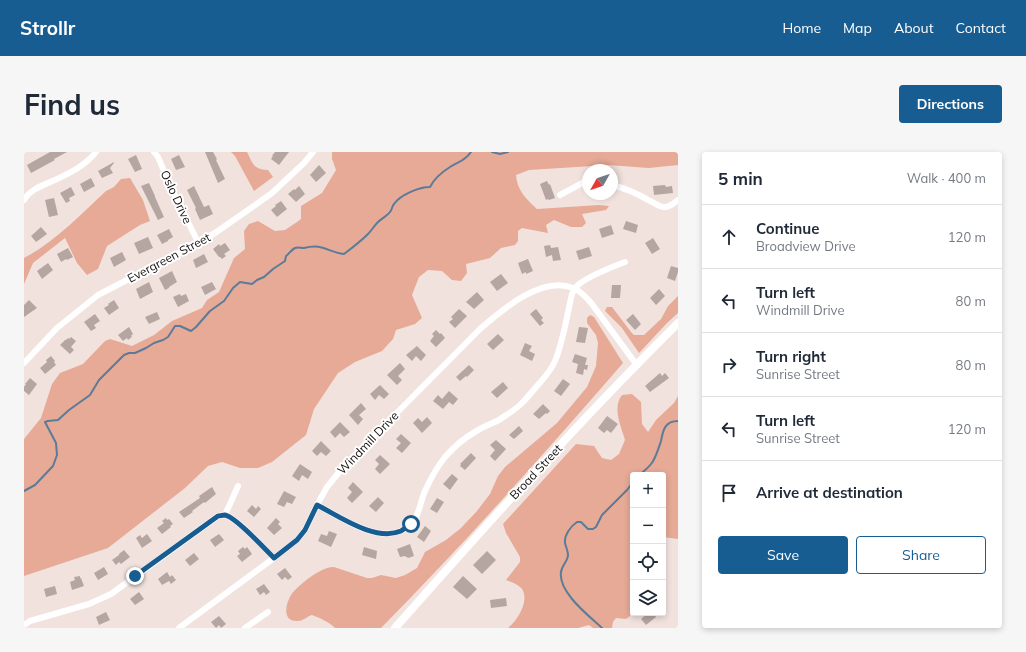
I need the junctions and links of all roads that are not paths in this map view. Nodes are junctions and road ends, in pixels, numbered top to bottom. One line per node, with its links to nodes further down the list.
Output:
1 (96, 152): 7 (street)
2 (154, 152): 9 (street, Oslo Drive)
3 (309, 154): 9 (street, Evergreen Street)
4 (582, 183): 6 (street)
5 (618, 187): 8 (street)
6 (560, 195)
7 (24, 200)
8 (678, 200)
9 (198, 242): 13 (street, Evergreen Street)
10 (625, 262): 11 (street)
11 (575, 288): 14 (street); 16 (street, Windmill Drive); 16 (street)
12 (678, 323): 14 (street, Broad Street)
13 (24, 363)
14 (636, 364): 21 (street, Broad Street)
15 (238, 486): 17 (street)
16 (317, 505): 18 (street, Windmill Drive)
17 (225, 515): 18 (street); 20 (street)
18 (274, 558): 22 (street, Windmill Drive)
19 (268, 612): 23 (street)
20 (24, 625)
21 (398, 627)
22 (179, 628)
23 (245, 628)

